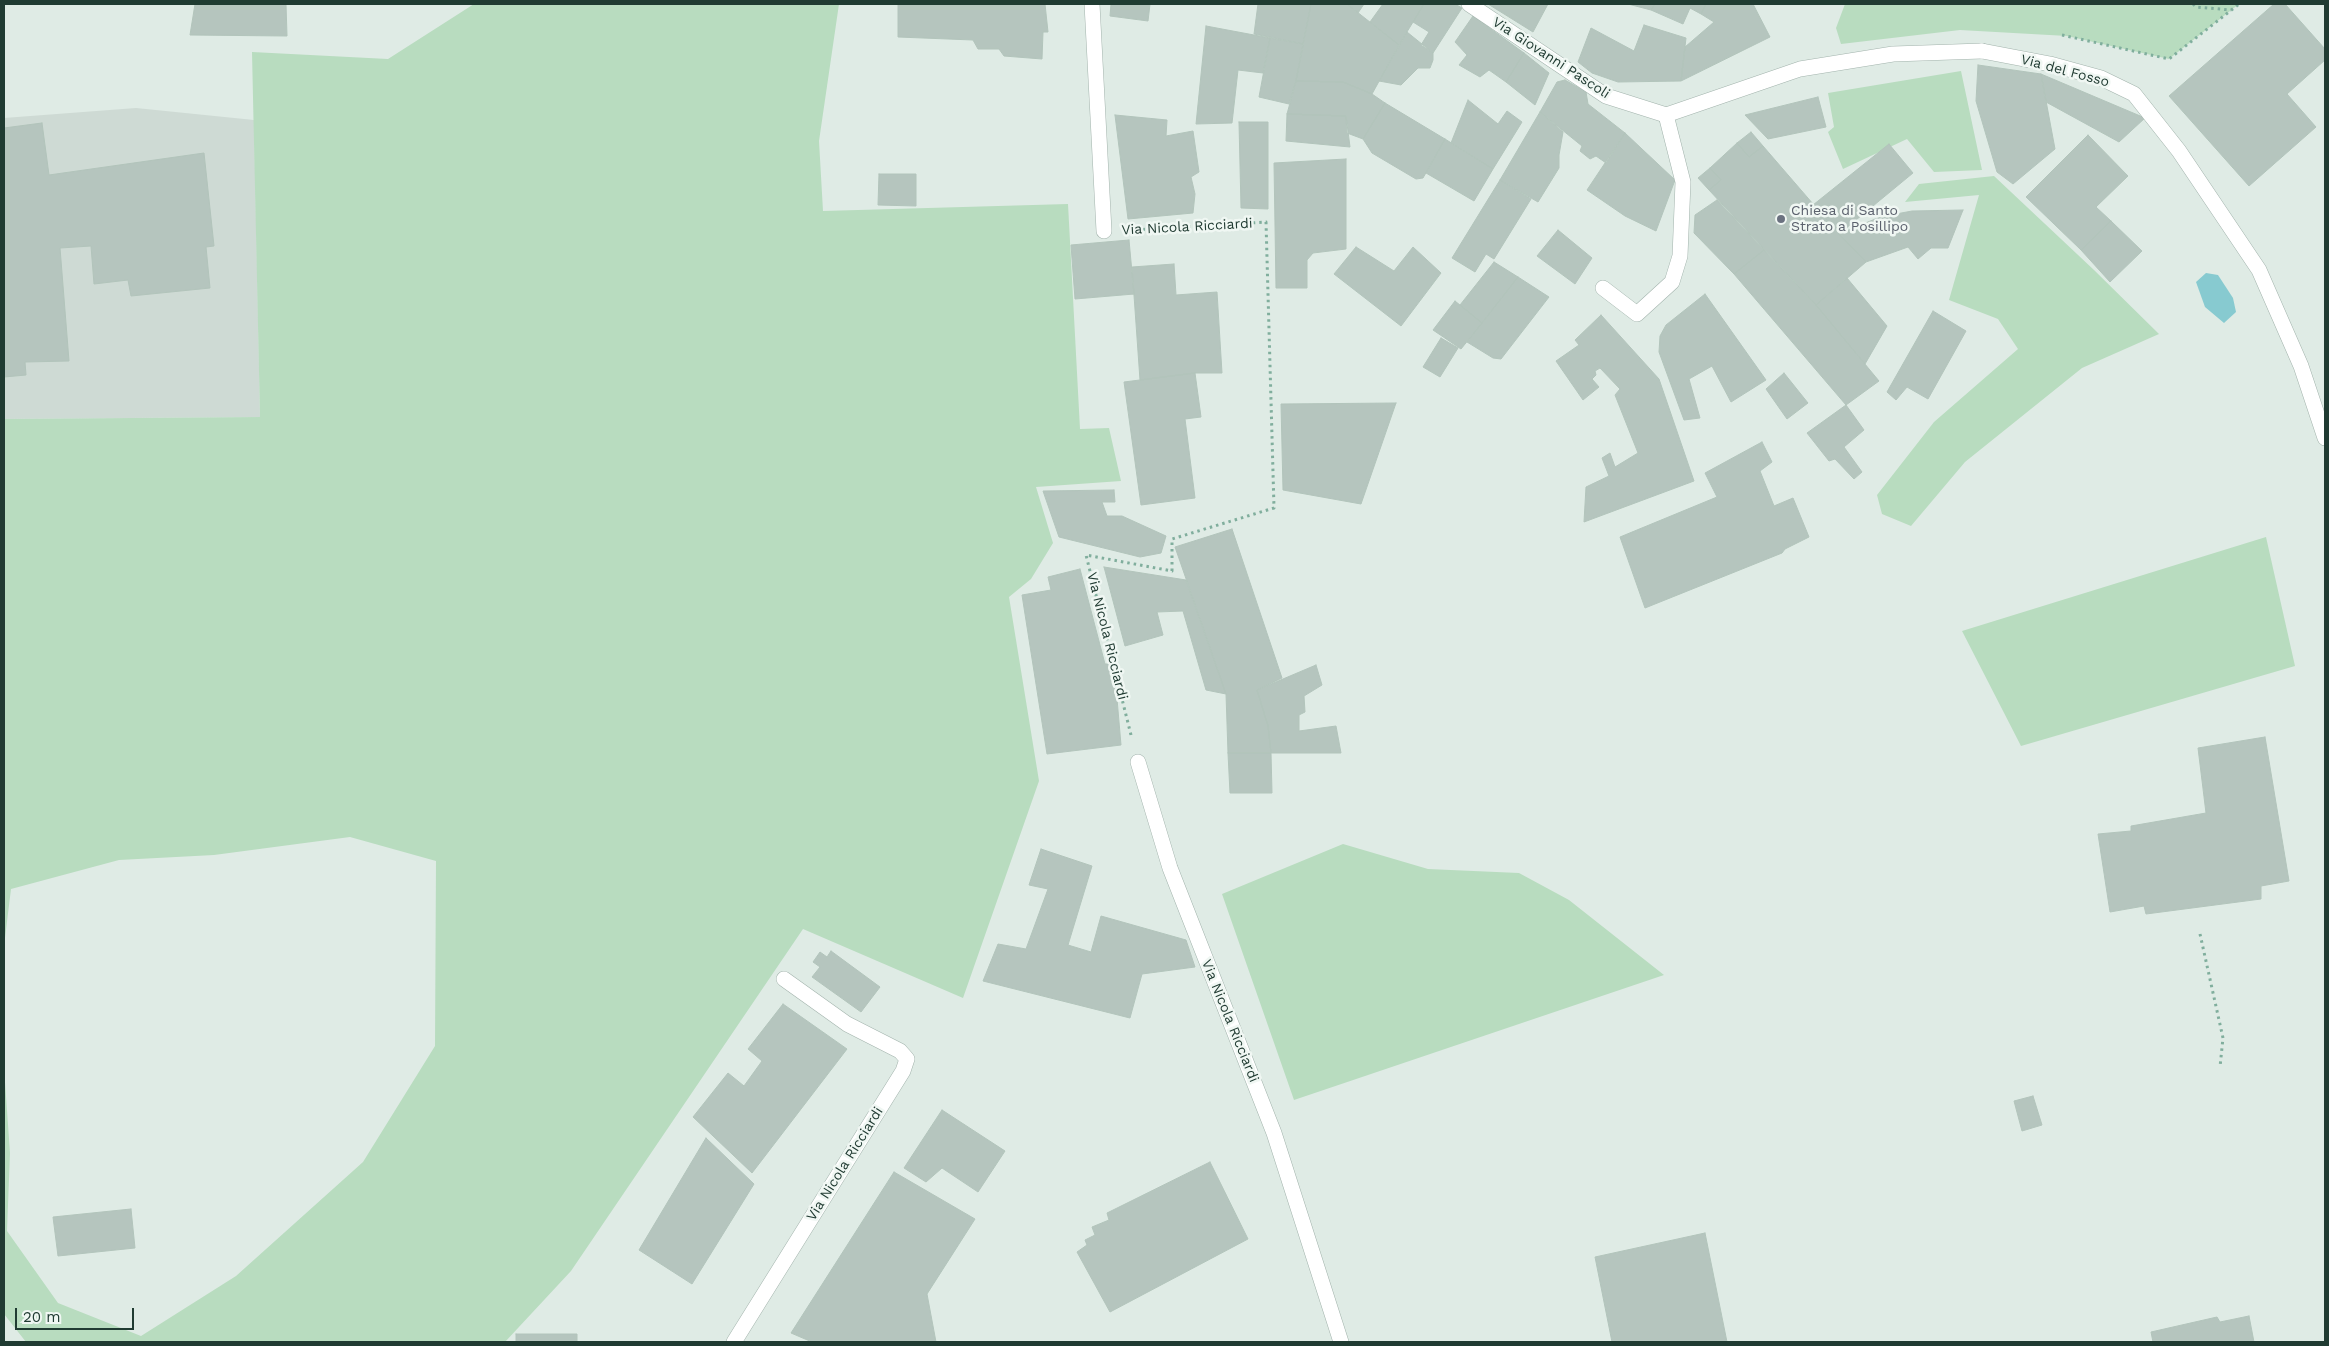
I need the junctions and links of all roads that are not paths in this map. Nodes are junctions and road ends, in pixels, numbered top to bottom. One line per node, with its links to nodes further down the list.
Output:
1 (1092, 4): 4 (street, Via Nicola Ricciardi)
2 (1469, 4): 3 (street, Via Giovanni Pascoli)
3 (1666, 115): 5 (street); 6 (street, Via del Fosso)
4 (1104, 231)
5 (1603, 288)
6 (2325, 438)
7 (1138, 762): 10 (street, Via Nicola Ricciardi)
8 (784, 979): 9 (street, Via Nicola Ricciardi)
9 (734, 1342)
10 (1342, 1342)

